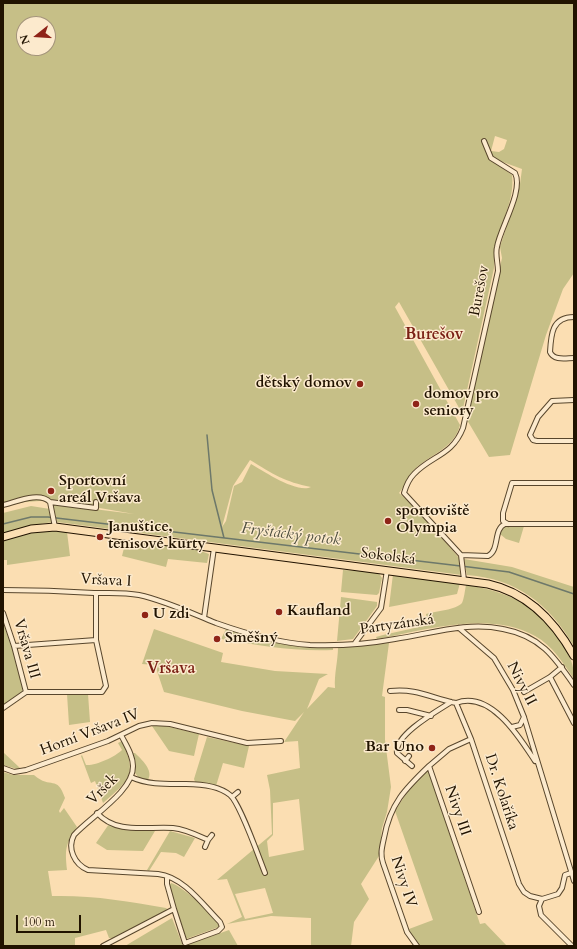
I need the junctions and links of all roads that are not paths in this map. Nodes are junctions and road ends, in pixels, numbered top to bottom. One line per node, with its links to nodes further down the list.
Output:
1 (484, 141): 15 (street, Burešov)
2 (574, 317): 3 (street)
3 (574, 358)
4 (574, 400): 5 (street)
5 (574, 441)
6 (574, 482): 11 (street)
7 (50, 502): 8 (street); 9 (street); 10 (street)
8 (96, 502)
9 (3, 504)
10 (55, 524): 13 (main road, Sokolská); 14 (main road, Sokolská)
11 (509, 524): 12 (street); 15 (street)
12 (574, 524)
13 (3, 537)
14 (214, 548): 16 (main road, Sokolská); 21 (street)
15 (462, 557): 17 (street)
16 (387, 570): 17 (main road, Sokolská); 24 (street)
17 (464, 577): 26 (main road, Sokolská)
18 (3, 590): 19 (street, Vršava I)
19 (96, 593): 21 (street, Vršava I); 23 (street)
20 (3, 613): 25 (street, Vršava III)
21 (204, 618): 24 (street, Partyzánská)
22 (459, 628): 24 (street, Partyzánská); 27 (street, Partyzánská); 38 (street, Nivy II)
23 (96, 640): 25 (street); 31 (street, Vršava III)
24 (355, 643)
25 (14, 646): 31 (street, Vršava III)
26 (574, 656)
27 (562, 667): 28 (street); 29 (street, Partyzánská)
28 (550, 677): 32 (street); 39 (street)
29 (574, 685)
30 (390, 691): 33 (street)
31 (26, 692): 35 (street, Vršava III)
32 (524, 692)
33 (451, 702): 34 (street); 37 (street)
34 (456, 704): 40 (street, Nivy II); 42 (street, Dr. Kolaříka)
35 (3, 708)
36 (399, 710): 37 (street)
37 (431, 716): 45 (street)
38 (524, 717): 40 (street); 46 (street, Nivy II)
39 (574, 723)
40 (512, 727): 46 (street, Nivy II)
41 (121, 735): 43 (street, Horní Vršava IV); 49 (street, Horní Vršava IV); 50 (street, Vršek)
42 (471, 739): 48 (street); 61 (street, Dr. Kolaříka)
43 (281, 741)
44 (409, 756): 45 (street)
45 (405, 761): 47 (street)
46 (538, 765): 57 (street, Nivy II)
47 (412, 766)
48 (429, 766): 63 (street, Nivy III); 65 (street, Nivy IV)
49 (3, 768)
50 (131, 777): 52 (street); 53 (street, Vršek)
51 (238, 792): 52 (street)
52 (232, 797): 58 (street)
53 (97, 813): 55 (street); 59 (street, Vršek)
54 (212, 834): 55 (street)
55 (208, 840): 56 (street)
56 (205, 847)
57 (571, 872): 60 (street, Nivy II); 61 (street)
58 (265, 873)
59 (167, 876): 62 (street); 62 (street)
60 (574, 881)
61 (542, 899): 66 (street)
62 (174, 909): 64 (street)
63 (480, 912)
64 (103, 946)
65 (417, 946)
66 (572, 946)

